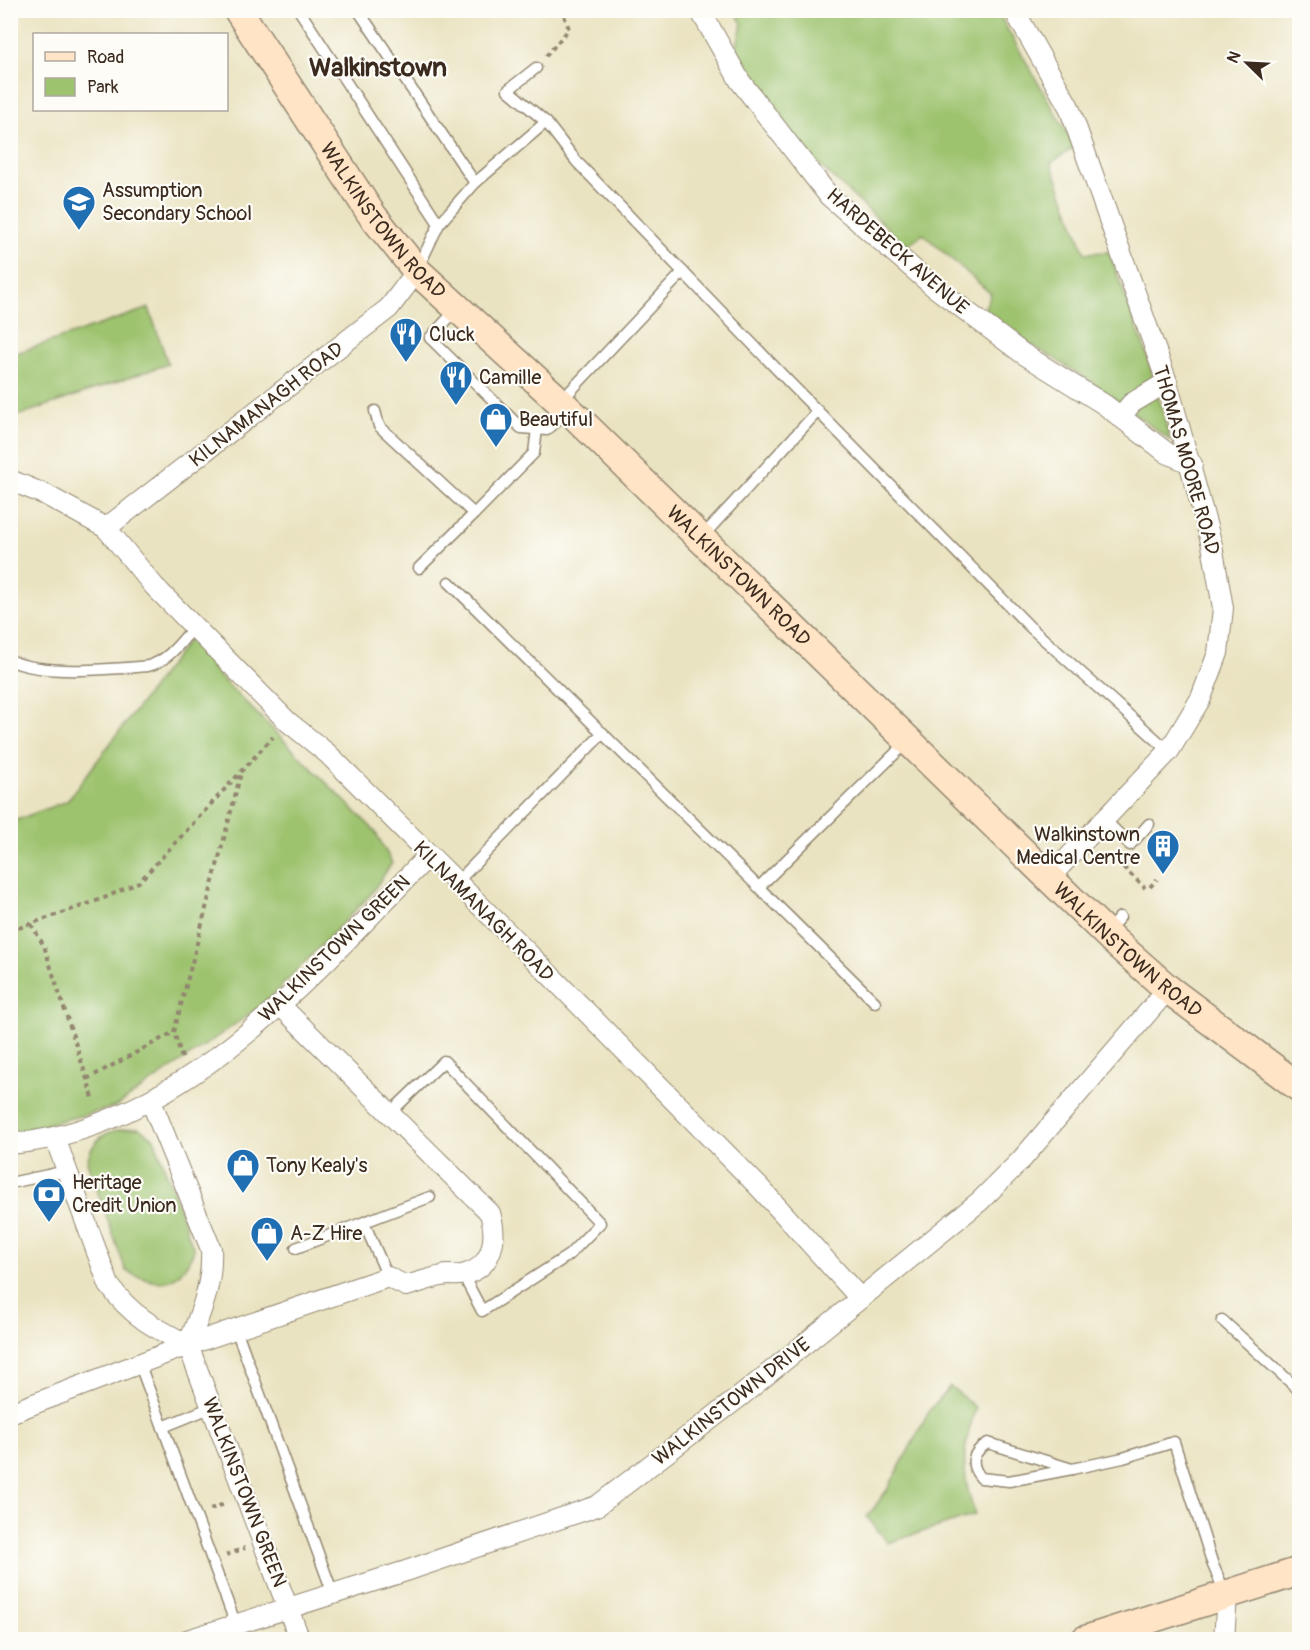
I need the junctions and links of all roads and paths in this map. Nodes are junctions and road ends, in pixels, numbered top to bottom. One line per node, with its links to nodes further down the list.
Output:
1 (238, 10): 11 (main road, WALKINSTOWN ROAD)
2 (299, 10): 10 (lane)
3 (358, 10): 9 (lane)
4 (562, 10): 7 (path)
5 (700, 10): 18 (street, HARDEBECK AVENUE)
6 (1014, 10): 14 (street, THOMAS MOORE ROAD)
7 (536, 68): 8 (lane)
8 (546, 122): 9 (lane); 12 (lane)
9 (475, 183): 10 (lane)
10 (439, 224): 11 (lane)
11 (417, 271): 13 (main road, WALKINSTOWN ROAD); 23 (street, KILNAMANAGH ROAD)
12 (683, 272): 15 (lane); 17 (lane)
13 (457, 309): 15 (main road, WALKINSTOWN ROAD); 19 (lane)
14 (1167, 382): 18 (street); 20 (street, THOMAS MOORE ROAD)
15 (565, 406): 19 (lane); 24 (main road, WALKINSTOWN ROAD)
16 (375, 411): 22 (lane)
17 (818, 411): 24 (lane); 32 (lane)
18 (1120, 417): 20 (street, HARDEBECK AVENUE)
19 (537, 429): 22 (lane)
20 (1192, 464): 32 (street, THOMAS MOORE ROAD)
21 (10, 480): 23 (street, KILNAMANAGH ROAD)
22 (474, 514): 25 (lane)
23 (106, 528): 27 (street, KILNAMANAGH ROAD)
24 (701, 538): 31 (main road, WALKINSTOWN ROAD)
25 (419, 568)
26 (449, 582): 30 (lane)
27 (194, 627): 28 (lane); 29 (street, KILNAMANAGH ROAD)
28 (10, 660)
29 (287, 721): 33 (path); 36 (street, KILNAMANAGH ROAD)
30 (603, 733): 40 (lane); 41 (lane)
31 (908, 741): 38 (main road, WALKINSTOWN ROAD); 41 (lane)
32 (1169, 751): 34 (street, THOMAS MOORE ROAD)
33 (243, 768): 42 (path); 47 (path)
34 (1105, 820): 35 (lane); 38 (street, THOMAS MOORE ROAD)
35 (1149, 824)
36 (428, 856): 40 (street, KILNAMANAGH ROAD); 46 (street, WALKINSTOWN GREEN)
37 (1128, 860): 39 (path)
38 (1048, 878): 44 (main road, WALKINSTOWN ROAD)
39 (1157, 879)
40 (456, 883): 63 (street, KILNAMANAGH ROAD)
41 (759, 887): 45 (lane)
42 (31, 924): 43 (path); 49 (path)
43 (10, 932)
44 (1168, 989): 50 (main road, WALKINSTOWN ROAD); 63 (street, WALKINSTOWN DRIVE)
45 (875, 1002)
46 (281, 1006): 48 (street, WALKINSTOWN GREEN); 52 (street)
47 (174, 1032): 48 (path); 49 (path)
48 (188, 1076): 51 (street, WALKINSTOWN GREEN)
49 (87, 1079): 53 (path)
50 (1299, 1088)
51 (151, 1101): 53 (street, WALKINSTOWN GREEN); 66 (street)
52 (390, 1113): 61 (street); 61 (lane)
53 (101, 1122): 54 (street, WALKINSTOWN GREEN)
54 (55, 1138): 55 (street, WALKINSTOWN GREEN); 56 (street)
55 (10, 1144)
56 (67, 1171): 57 (lane); 66 (street)
57 (10, 1183)
58 (430, 1197): 59 (lane)
59 (364, 1223): 60 (lane); 62 (lane)
60 (296, 1248)
61 (463, 1275): 62 (street)
62 (388, 1277): 65 (street)
63 (859, 1297): 76 (street, WALKINSTOWN DRIVE)
64 (1222, 1320): 68 (lane)
65 (236, 1329): 66 (street); 76 (lane)
66 (188, 1345): 67 (street); 69 (street, WALKINSTOWN GREEN)
67 (140, 1365): 70 (street); 71 (lane)
68 (1299, 1391)
69 (212, 1407): 71 (lane); 73 (street, WALKINSTOWN GREEN)
70 (10, 1413)
71 (163, 1427): 74 (lane)
72 (1072, 1469): 72 (lane); 77 (lane)
73 (264, 1540): 74 (path); 78 (street, WALKINSTOWN GREEN)
74 (212, 1561): 79 (lane)
75 (1299, 1571): 77 (main road)
76 (333, 1594): 78 (street, WALKINSTOWN DRIVE)
77 (1227, 1595): 82 (main road); 83 (street)
78 (290, 1607): 79 (street, WALKINSTOWN DRIVE); 81 (street, WALKINSTOWN GREEN)
79 (236, 1625): 80 (street, WALKINSTOWN DRIVE)
80 (186, 1640)
81 (300, 1640)
82 (1085, 1640)
83 (1224, 1640)

